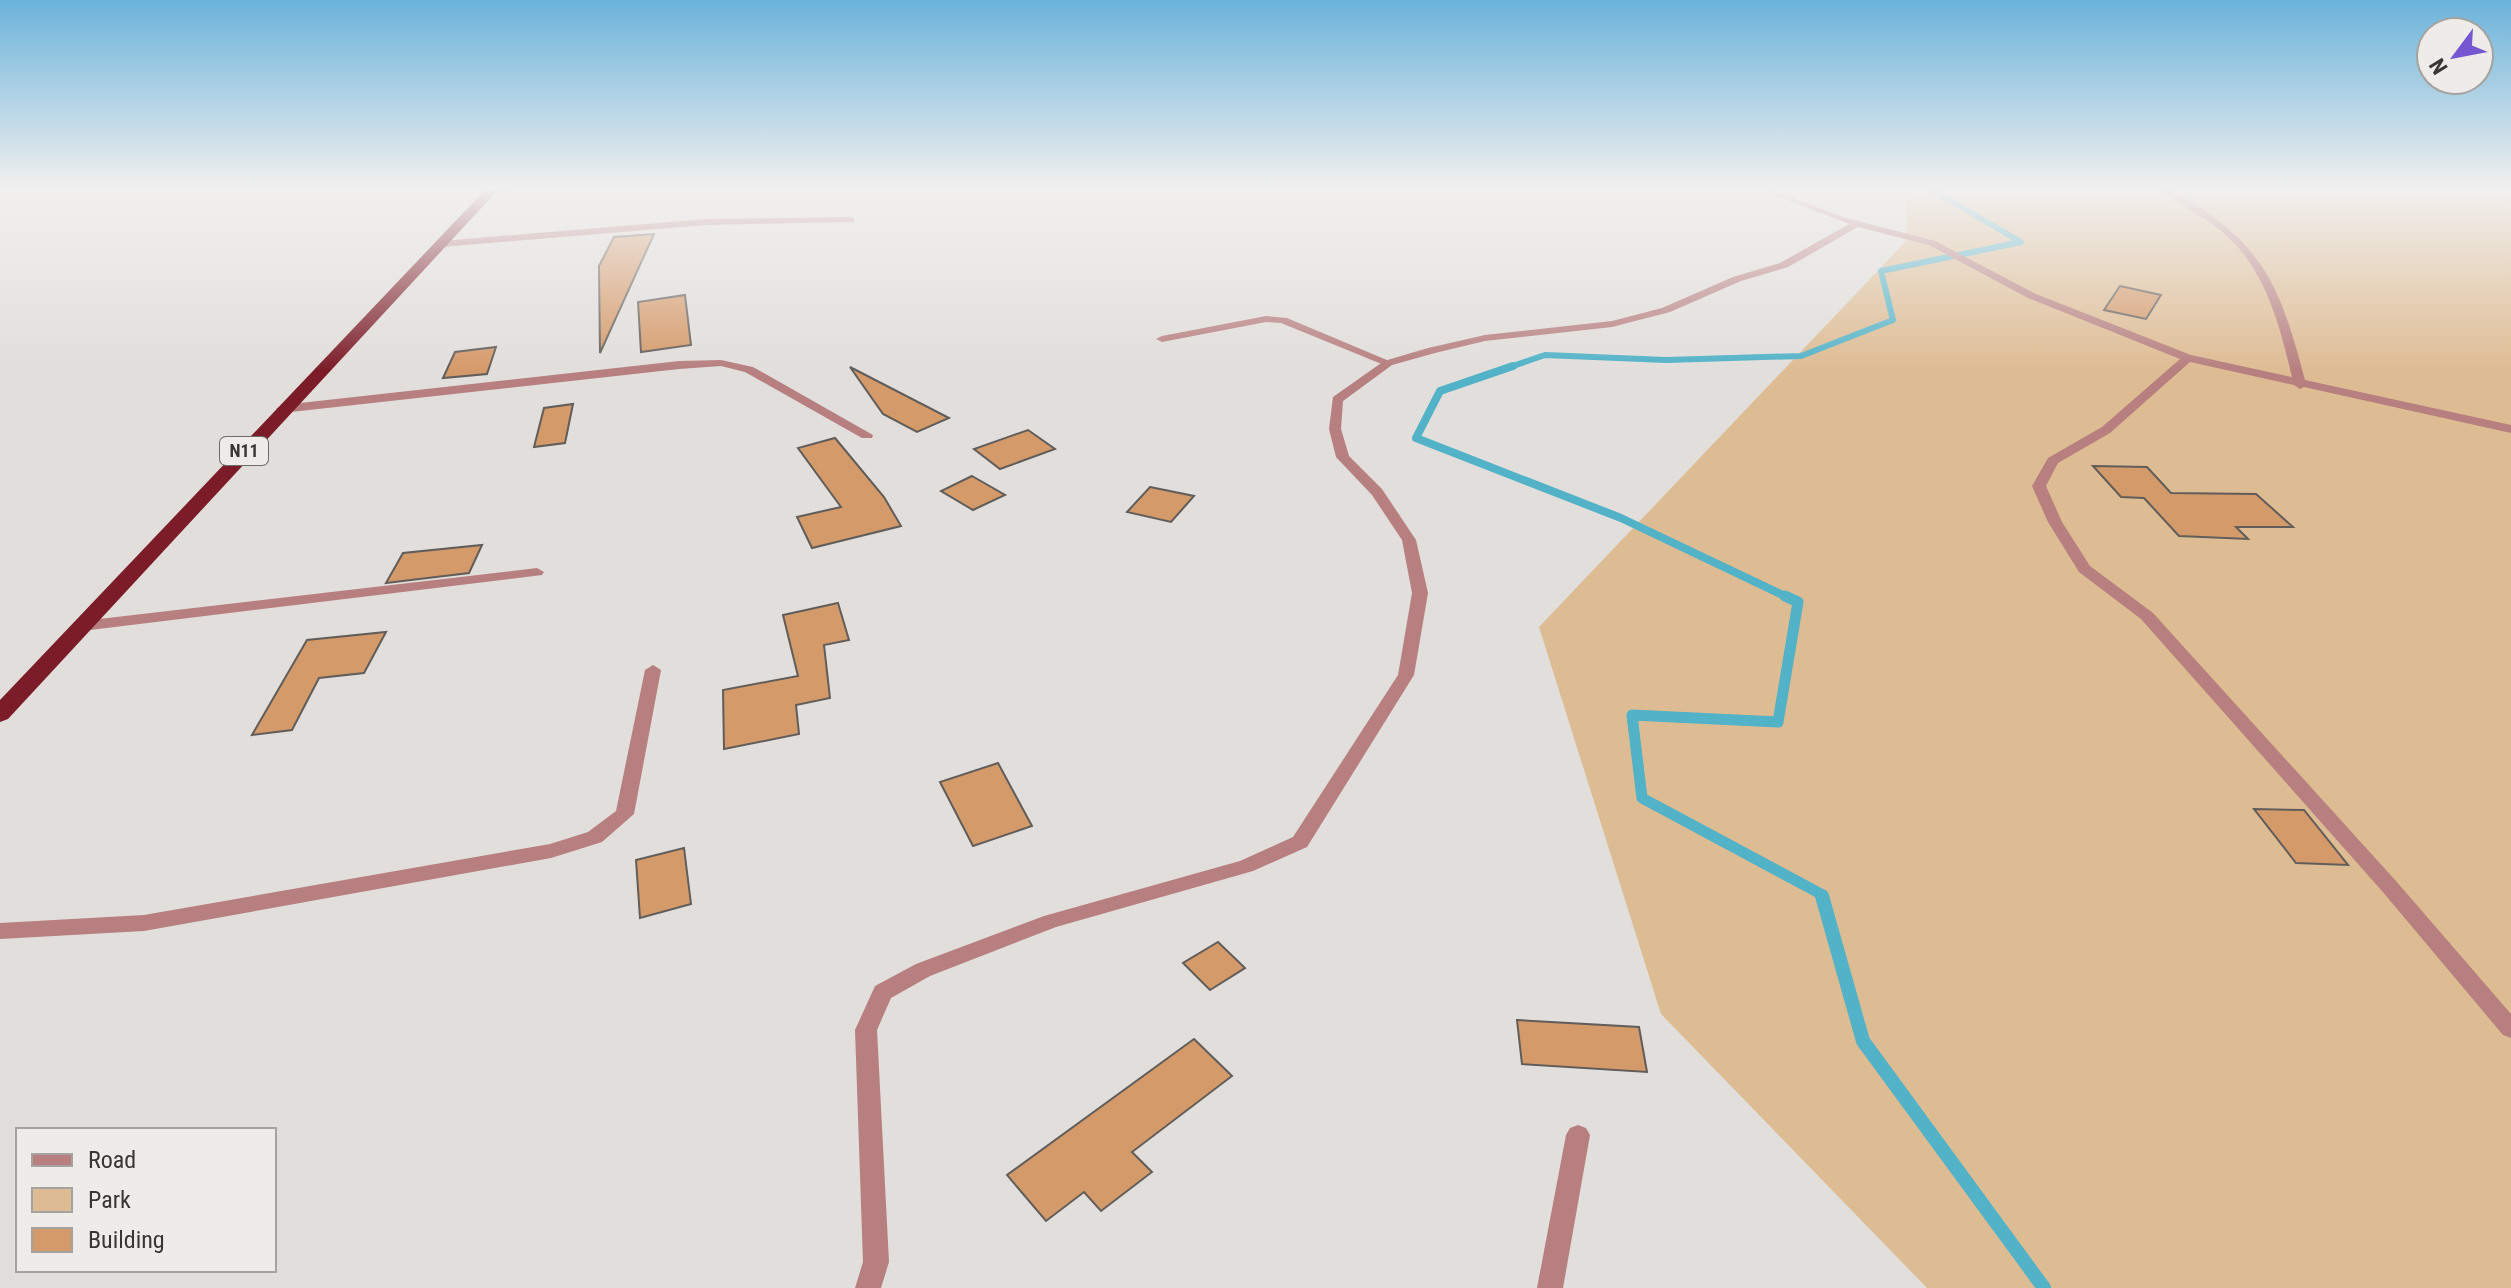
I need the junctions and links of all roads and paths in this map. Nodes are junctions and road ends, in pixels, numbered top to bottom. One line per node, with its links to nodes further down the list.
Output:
1 (435, 251): 9 (highway, N11)
2 (1808, 251): 7 (street)
3 (1947, 251): 6 (street)
4 (2249, 251): 8 (street)
5 (1162, 339): 7 (street)
6 (2188, 358): 8 (street); 17 (street)
7 (1388, 363): 19 (street)
8 (2300, 385): 10 (street)
9 (282, 409): 11 (street); 13 (highway, N11)
10 (2511, 429)
11 (867, 435)
12 (537, 572): 13 (street)
13 (82, 626): 15 (highway, N11)
14 (653, 670): 16 (street)
15 (0, 714)
16 (0, 931)
17 (2511, 1029)
18 (1578, 1135): 20 (street)
19 (868, 1288)
20 (1550, 1288)

